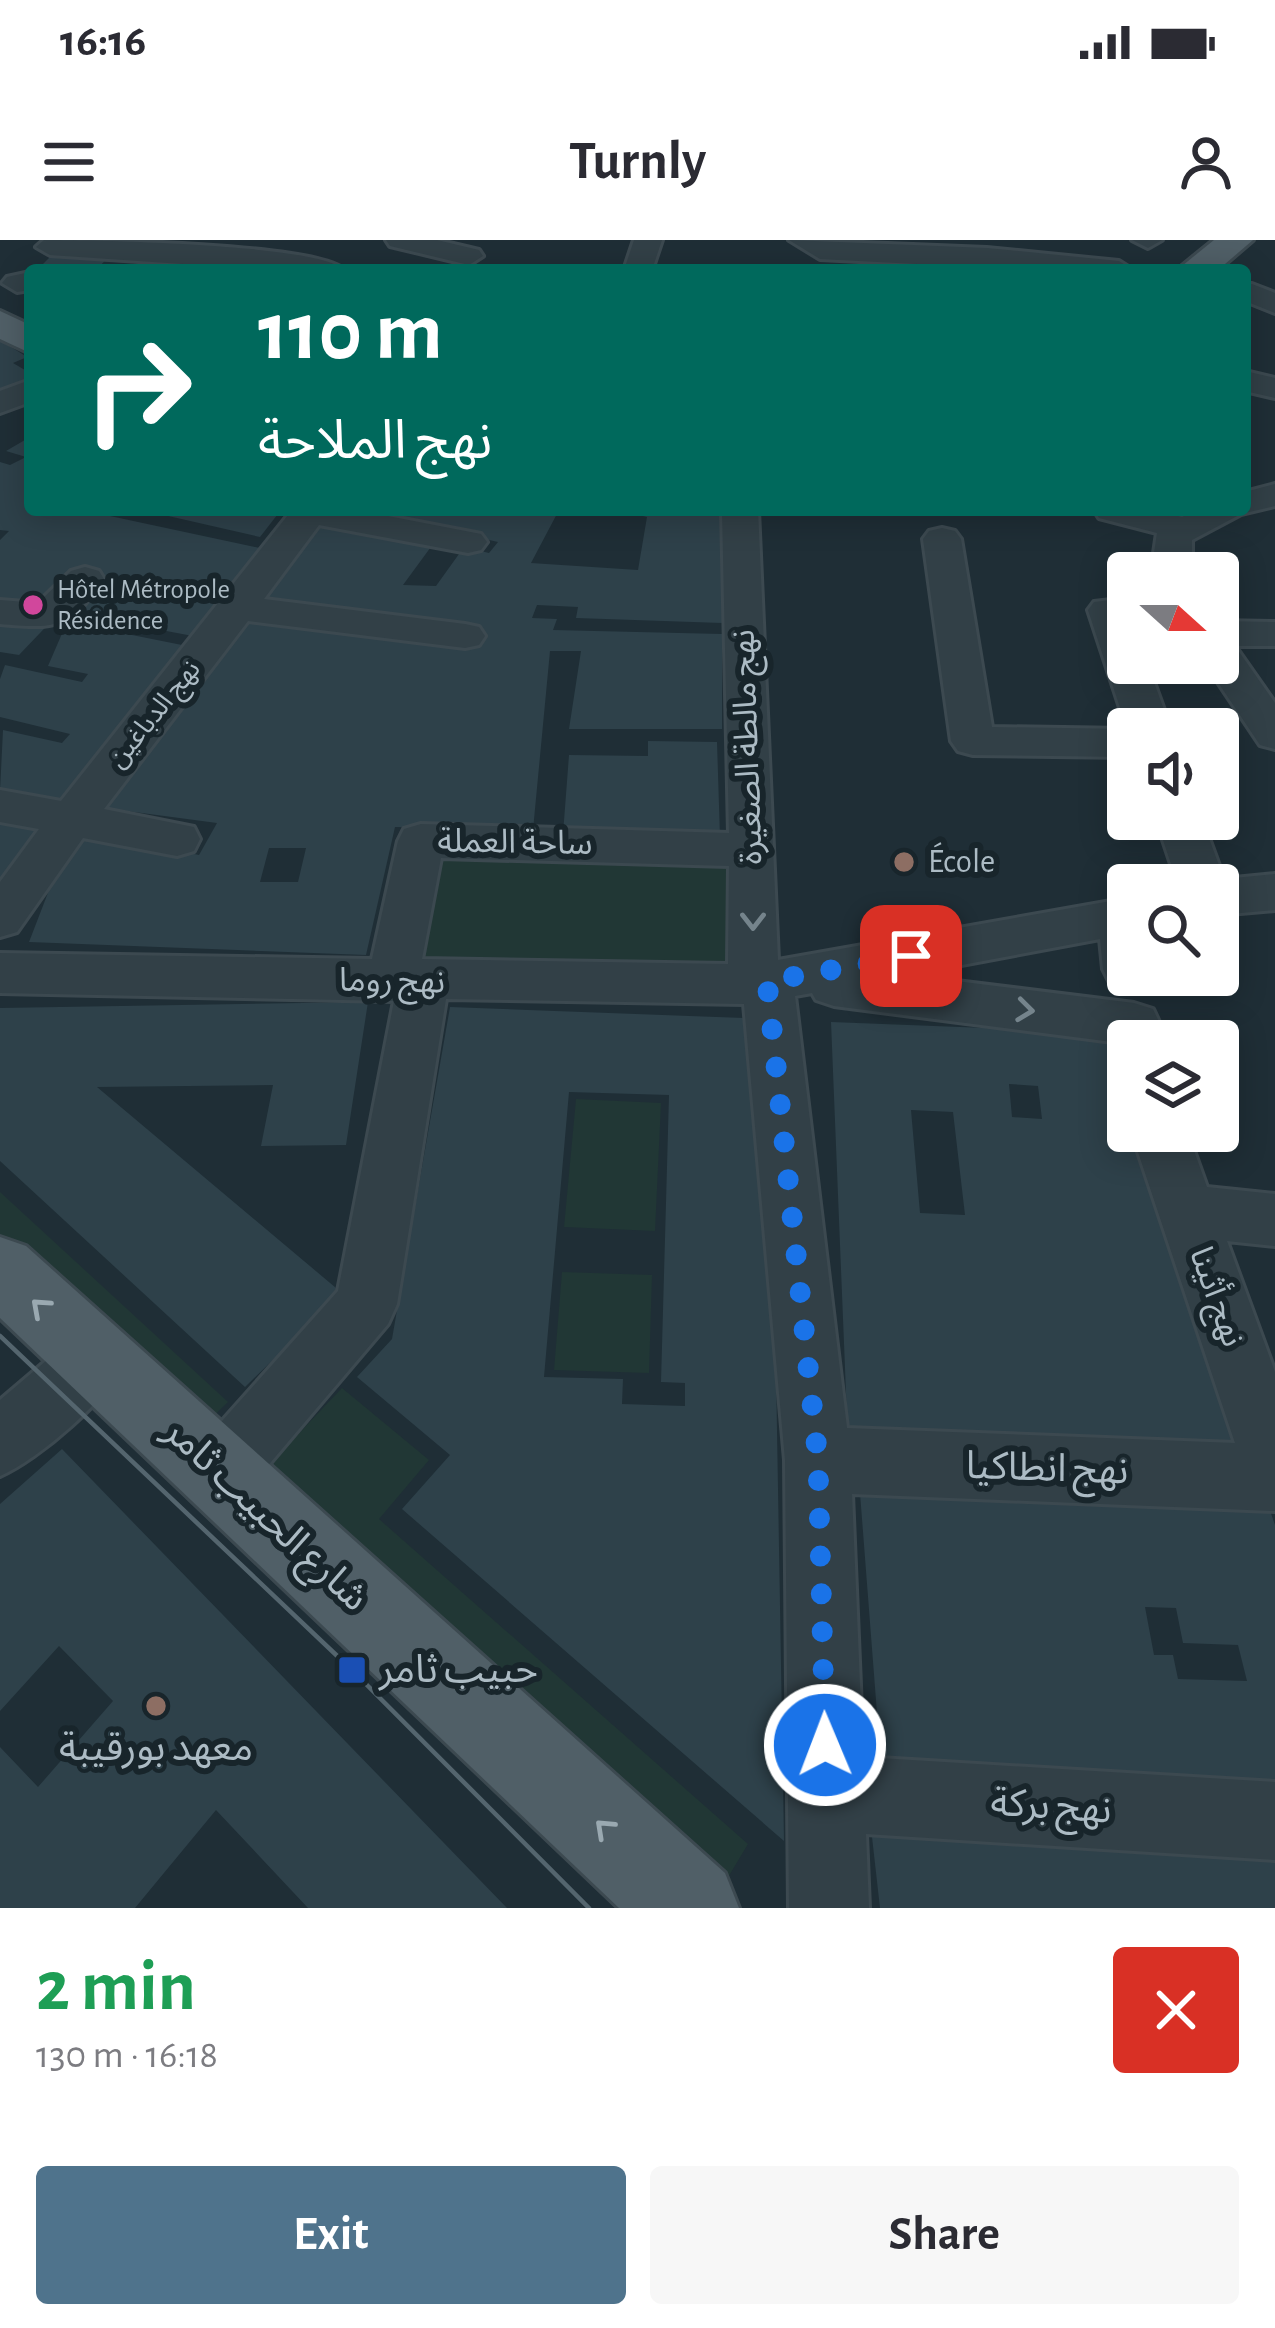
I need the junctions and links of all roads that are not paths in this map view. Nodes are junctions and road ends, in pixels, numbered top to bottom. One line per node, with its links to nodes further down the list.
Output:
1 (400, 240): 7 (street)
2 (802, 240): 8 (street)
3 (1148, 240): 12 (street)
4 (1237, 240): 13 (main road)
5 (50, 247): 6 (street)
6 (128, 253): 9 (street); 10 (street)
7 (467, 255)
8 (958, 255): 11 (street)
9 (116, 264)
10 (288, 264)
11 (1052, 264)
12 (1121, 264)
13 (1204, 264)
14 (306, 516): 24 (street, نهج الدباغين)
15 (335, 516): 21 (street)
16 (740, 516): 35 (street, نهج مالطة الصغيرة)
17 (1135, 516): 19 (street)
18 (1212, 516): 19 (street)
19 (1184, 529): 22 (street)
20 (942, 539): 31 (street)
21 (468, 542)
22 (1175, 552)
23 (85, 579): 25 (street)
24 (240, 608): 28 (street); 33 (street, نهج الدباغين)
25 (0, 612)
26 (1239, 633): 27 (street)
27 (1275, 634)
28 (465, 636)
29 (1239, 682): 30 (street)
30 (1275, 735)
31 (1107, 743)
32 (0, 806): 33 (street)
33 (68, 820): 34 (street); 38 (street, نهج الدباغين)
34 (178, 839)
35 (753, 850): 41 (street, ساحة العملة); 42 (street, نهج مالطة الصغيرة, one-way to 42)
36 (1275, 892): 37 (street)
37 (1239, 896)
38 (0, 919)
39 (1107, 919): 42 (street)
40 (0, 973): 41 (street, نهج روما)
41 (408, 982): 42 (street, نهج روما); 52 (street)
42 (768, 982): 43 (street, one-way to 43); 50 (street, نهج مالطة الصغيرة)
43 (1132, 1002)
44 (1166, 1152): 45 (street, نهج أثينا)
45 (1185, 1211): 46 (street); 51 (street, نهج أثينا)
46 (1275, 1220)
47 (0, 1270): 48 (main road, شارع الحبيب ثامر, one-way to 47)
48 (96, 1358): 49 (street); 52 (main road, شارع الحبيب ثامر)
49 (0, 1443)
50 (818, 1460): 53 (street, نهج انطاكيا); 54 (street, نهج مالطة الصغيرة)
51 (1275, 1463)
52 (220, 1472): 56 (main road, شارع الحبيب ثامر, one-way to 52)
53 (1275, 1478)
54 (826, 1793): 55 (street, نهج بركة); 57 (street, نهج مالطة الصغيرة)
55 (1275, 1821)
56 (690, 1908)
57 (829, 1908)

